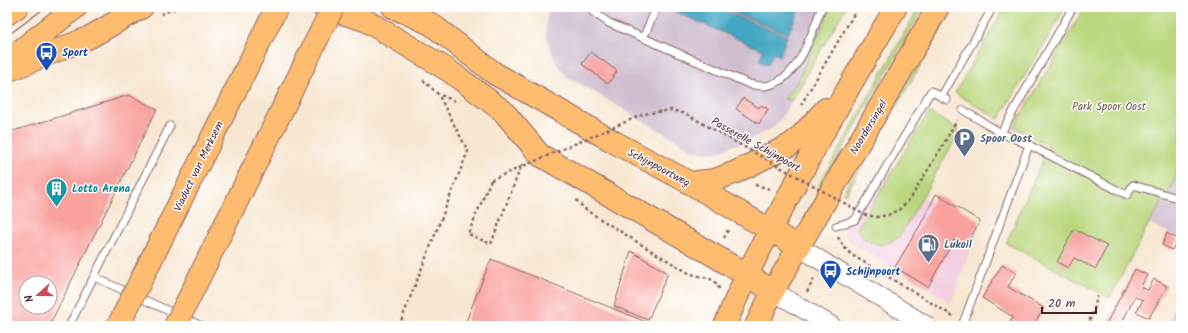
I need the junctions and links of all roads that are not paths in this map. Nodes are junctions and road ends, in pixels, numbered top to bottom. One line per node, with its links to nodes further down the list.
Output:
1 (17, 7): 15 (main road)
2 (76, 7): 17 (main road)
3 (142, 7): 18 (main road)
4 (277, 7): 34 (main road, Viaduct van Merksem, bridge)
5 (323, 7): 29 (main road)
6 (333, 7): 35 (main road, bridge)
7 (393, 7): 24 (main road, Schijnpoortweg)
8 (590, 7): 16 (lane)
9 (656, 7): 16 (lane)
10 (822, 7): 16 (lane)
11 (896, 7): 19 (main road)
12 (938, 7): 28 (main road, Noordersingel)
13 (993, 7): 26 (lane)
14 (1073, 7): 22 (lane)
15 (7, 14)
16 (643, 38)
17 (7, 61)
18 (7, 70)
19 (854, 78): 24 (main road); 27 (main road)
20 (963, 110): 22 (lane)
21 (170, 126): 30 (lane)
22 (1001, 132): 23 (lane)
23 (1029, 145): 25 (lane); 32 (lane)
24 (690, 183): 27 (main road, Schijnpoortweg)
25 (1181, 199)
26 (836, 226)
27 (770, 230): 28 (main road, Schijnpoortweg); 29 (main road)
28 (799, 247): 31 (main road, Noordersingel); 40 (street, Schijnpoortweg)
29 (747, 275): 31 (main road); 37 (main road)
30 (94, 277): 33 (lane); 36 (lane)
31 (773, 291): 38 (main road, Noordersingel); 39 (street)
32 (962, 324)
33 (69, 326)
34 (118, 326)
35 (174, 326)
36 (202, 326)
37 (725, 326)
38 (756, 326)
39 (832, 326)
40 (927, 326)

